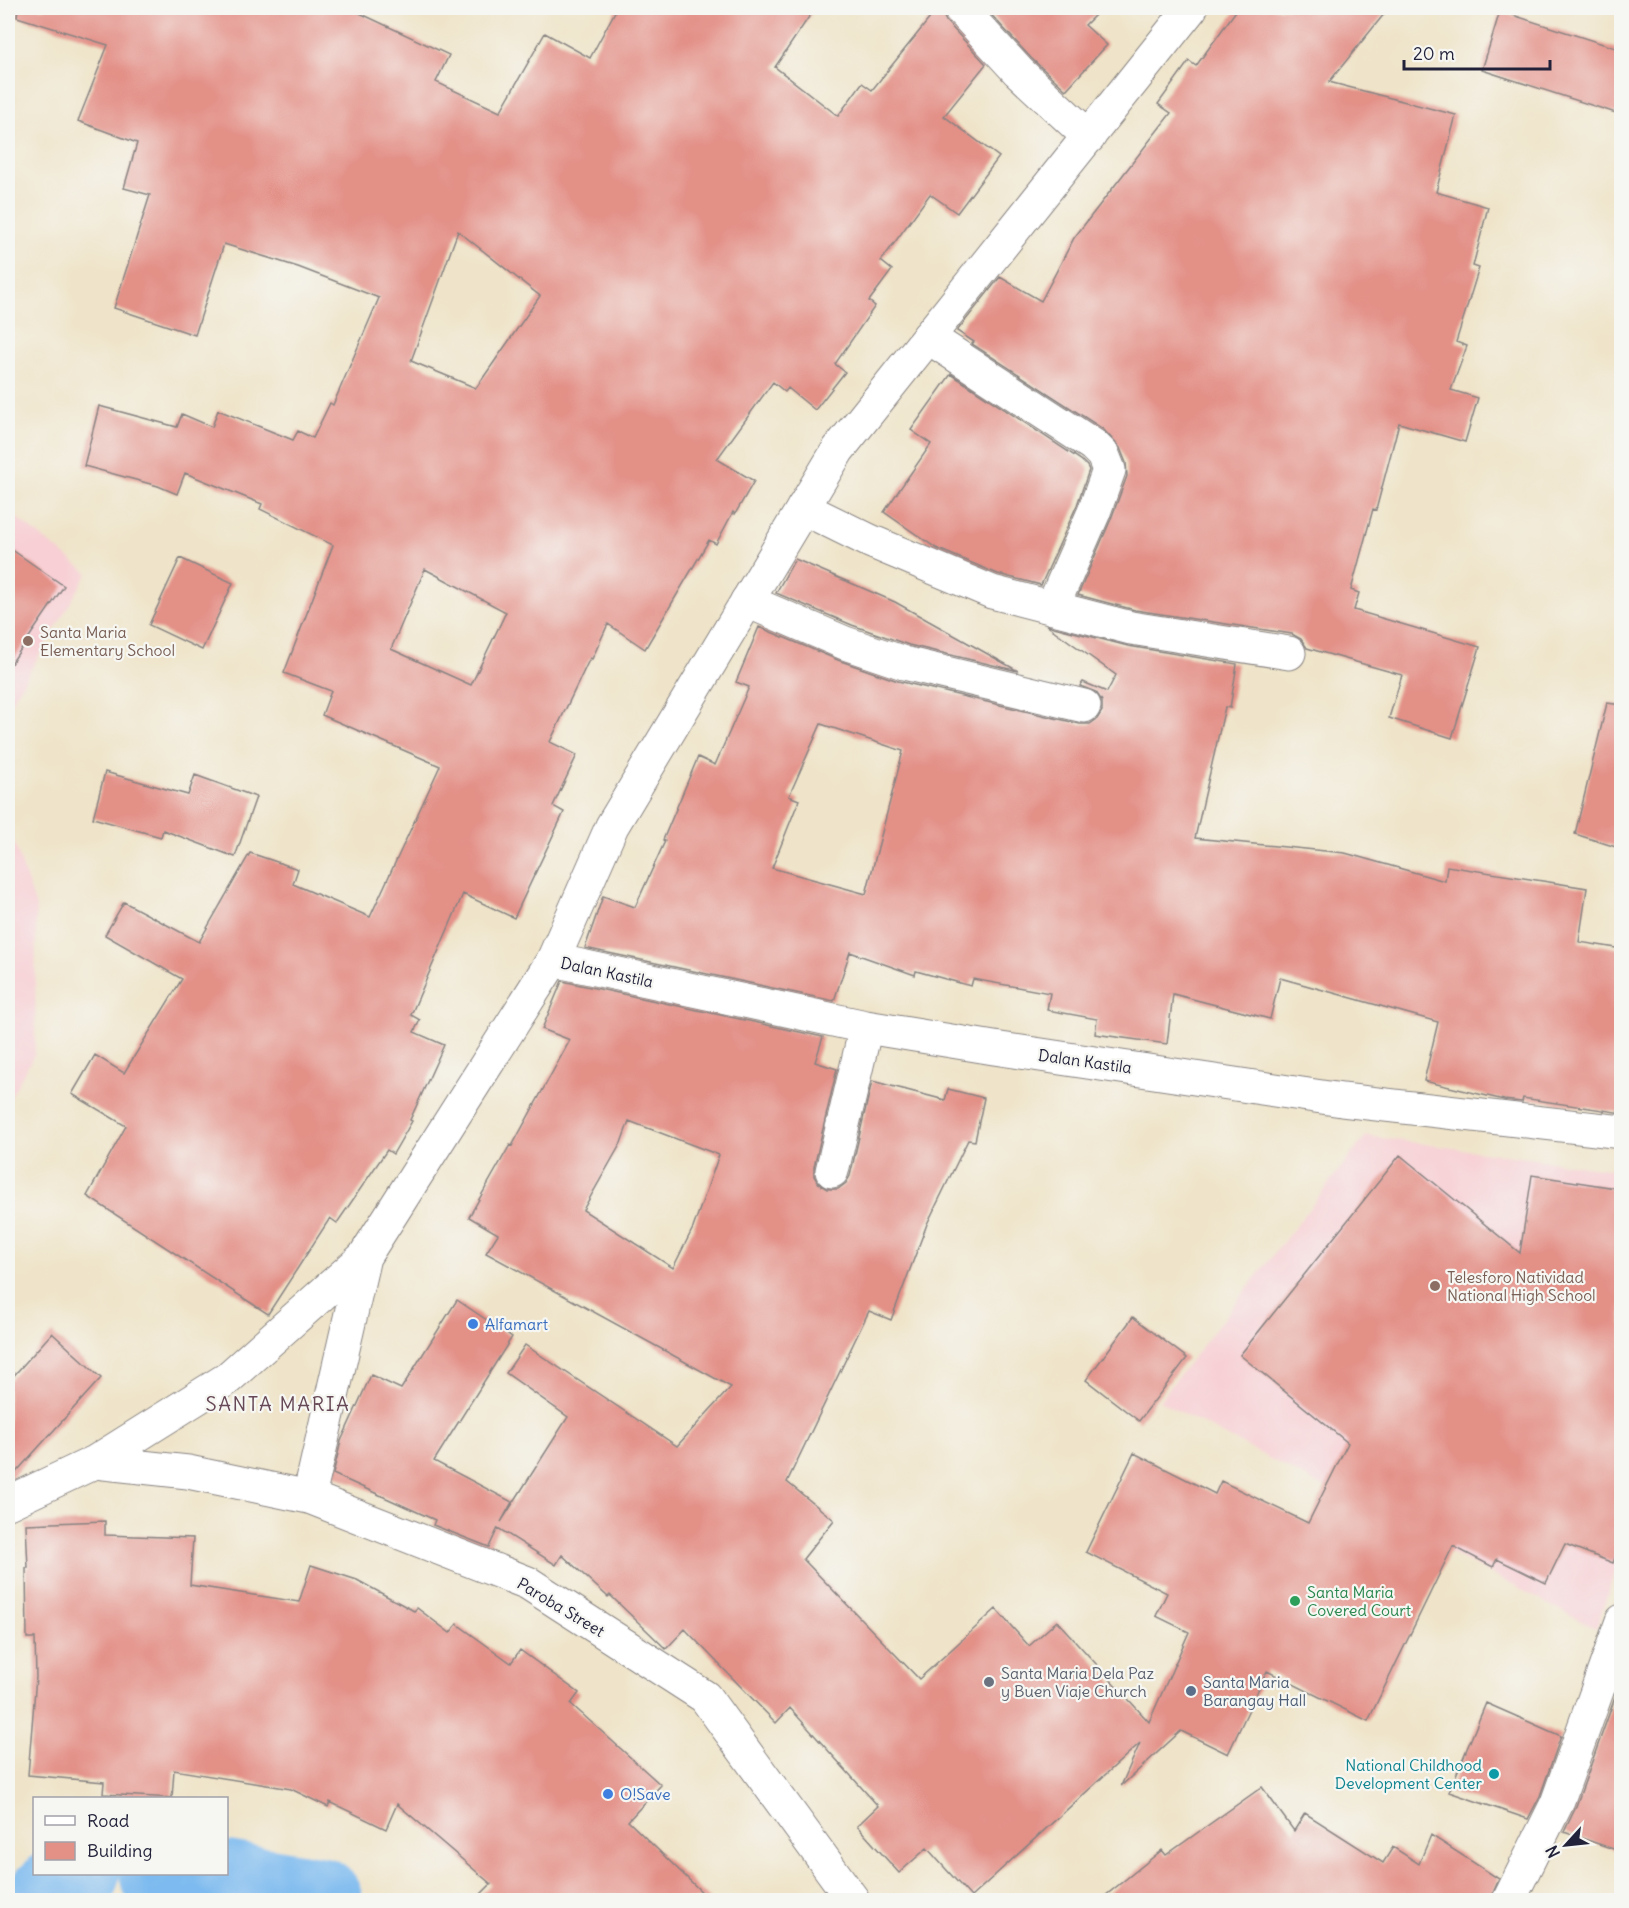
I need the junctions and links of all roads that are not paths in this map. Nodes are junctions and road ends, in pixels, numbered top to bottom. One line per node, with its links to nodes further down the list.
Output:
1 (960, 8): 3 (street)
2 (1191, 8): 3 (street)
3 (1089, 137): 4 (street)
4 (928, 337): 5 (street); 7 (street)
5 (804, 508): 6 (street); 7 (street)
6 (747, 601): 9 (street); 10 (street)
7 (1052, 608): 8 (street)
8 (1290, 653)
9 (1084, 706)
10 (553, 960): 11 (street, Dalan Kastila); 14 (street)
11 (866, 1027): 12 (street, Dalan Kastila); 13 (street)
12 (1622, 1132)
13 (832, 1171)
14 (364, 1257): 15 (street); 16 (street)
15 (94, 1461): 16 (street, Paroba Street); 17 (street)
16 (309, 1497): 19 (street, Paroba Street)
17 (8, 1503)
18 (1622, 1621): 20 (street)
19 (853, 1900)
20 (1509, 1900)

